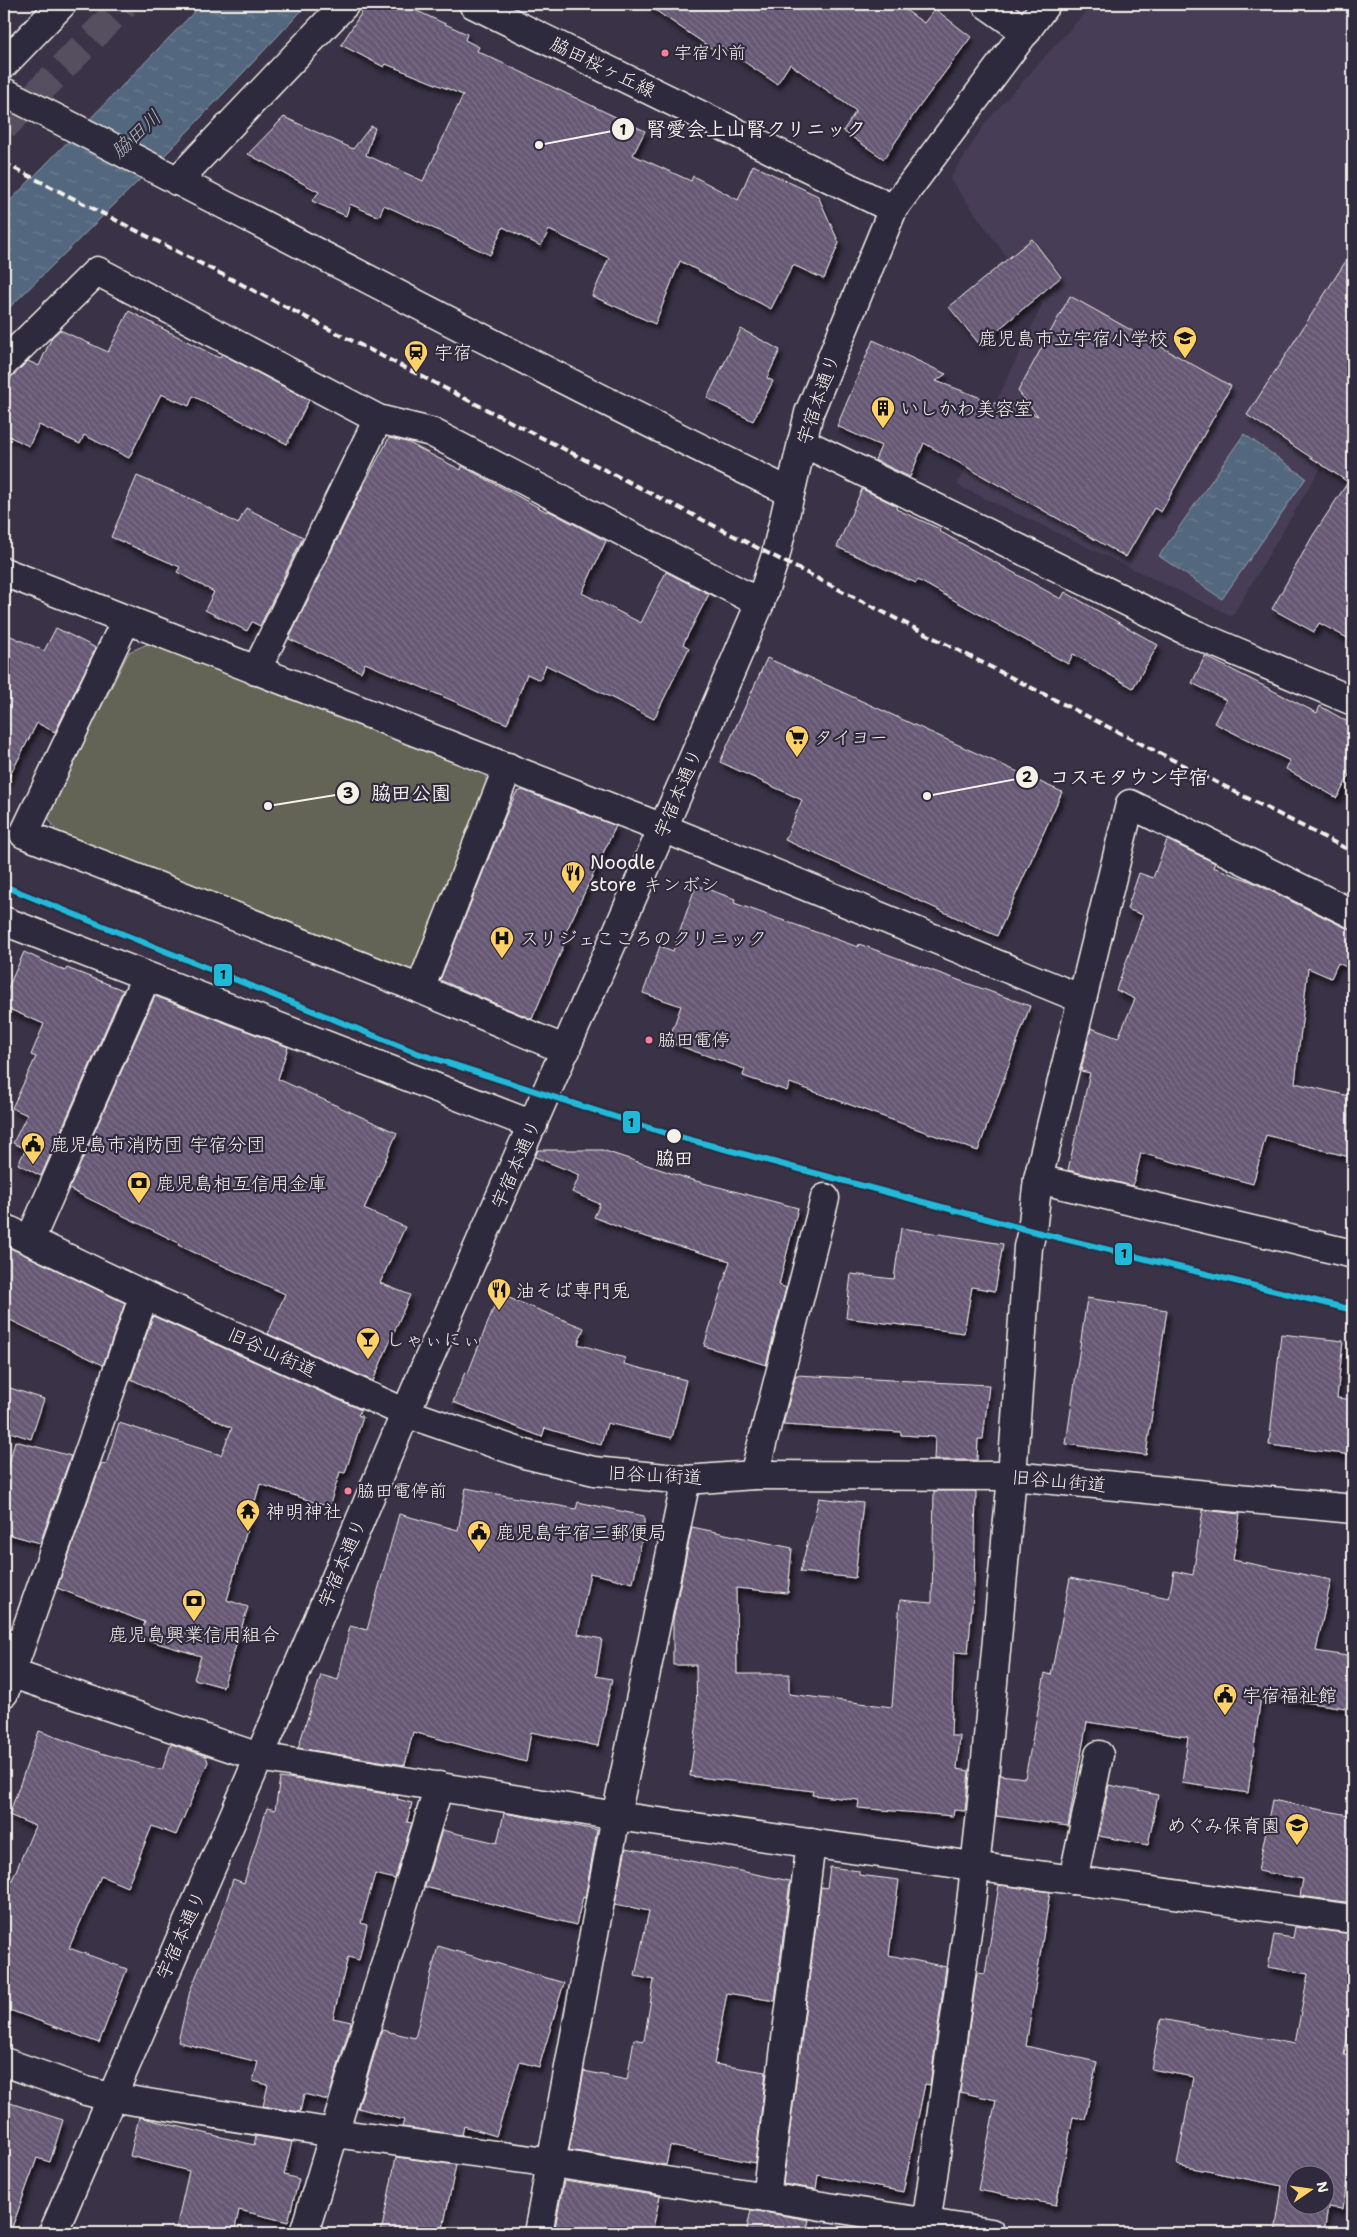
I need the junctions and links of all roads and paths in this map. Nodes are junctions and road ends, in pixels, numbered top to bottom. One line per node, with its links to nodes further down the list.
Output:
1 (62, 4): 7 (street)
2 (345, 4): 9 (street)
3 (473, 4): 10 (street, 脇田桜ヶ丘線)
4 (986, 4): 6 (street)
5 (1046, 4): 6 (street, 宇宿本通り)
6 (1026, 32): 10 (street, 宇宿本通り)
7 (4, 64)
8 (4, 92): 9 (street)
9 (169, 177): 14 (street)
10 (894, 209): 13 (street, 宇宿本通り)
11 (4, 363): 12 (street)
12 (378, 419): 16 (street); 18 (street)
13 (802, 442): 14 (street, 宇宿本通り); 19 (street)
14 (790, 492): 16 (street, 宇宿本通り)
15 (4, 572): 17 (street)
16 (760, 603): 21 (street, 宇宿本通り)
17 (126, 620): 18 (street); 25 (street)
18 (256, 671): 20 (street)
19 (1353, 701)
20 (508, 767): 21 (street); 25 (street)
21 (663, 828): 26 (street); 27 (street, 宇宿本通り)
22 (1353, 914): 26 (street)
23 (4, 921): 24 (street)
24 (146, 977): 28 (street); 32 (street)
25 (420, 989): 27 (street)
26 (1082, 999): 29 (street)
27 (566, 1050): 28 (street, 宇宿本通り)
28 (533, 1125): 35 (street, 宇宿本通り)
29 (1038, 1179): 33 (street); 37 (street)
30 (825, 1198): 36 (street)
31 (4, 1228): 32 (street, 旧谷山街道)
32 (30, 1240): 34 (street, 旧谷山街道)
33 (1353, 1254)
34 (144, 1295): 35 (street, 旧谷山街道); 40 (street)
35 (406, 1413): 38 (street, 旧谷山街道); 42 (street, 宇宿本通り)
36 (754, 1475): 37 (street, 旧谷山街道); 38 (street, 旧谷山街道)
37 (1012, 1476): 39 (street, 旧谷山街道); 46 (street)
38 (686, 1480): 44 (street)
39 (1353, 1509)
40 (6, 1679): 42 (street)
41 (1099, 1755): 47 (street)
42 (259, 1757): 43 (street); 50 (street, 宇宿本通り)
43 (439, 1786): 44 (street); 51 (street)
44 (616, 1816): 45 (street); 52 (street)
45 (811, 1843): 46 (street); 53 (street)
46 (976, 1866): 47 (street); 54 (street)
47 (1072, 1880): 48 (street)
48 (1353, 1919)
49 (4, 2062): 50 (street)
50 (110, 2097): 51 (street); 55 (street, 宇宿本通り)
51 (334, 2133): 52 (street); 56 (street)
52 (552, 2163): 53 (street); 57 (street)
53 (766, 2198): 54 (street)
54 (926, 2229): 58 (street)
55 (53, 2233)
56 (304, 2233)
57 (538, 2233)
58 (991, 2233)

